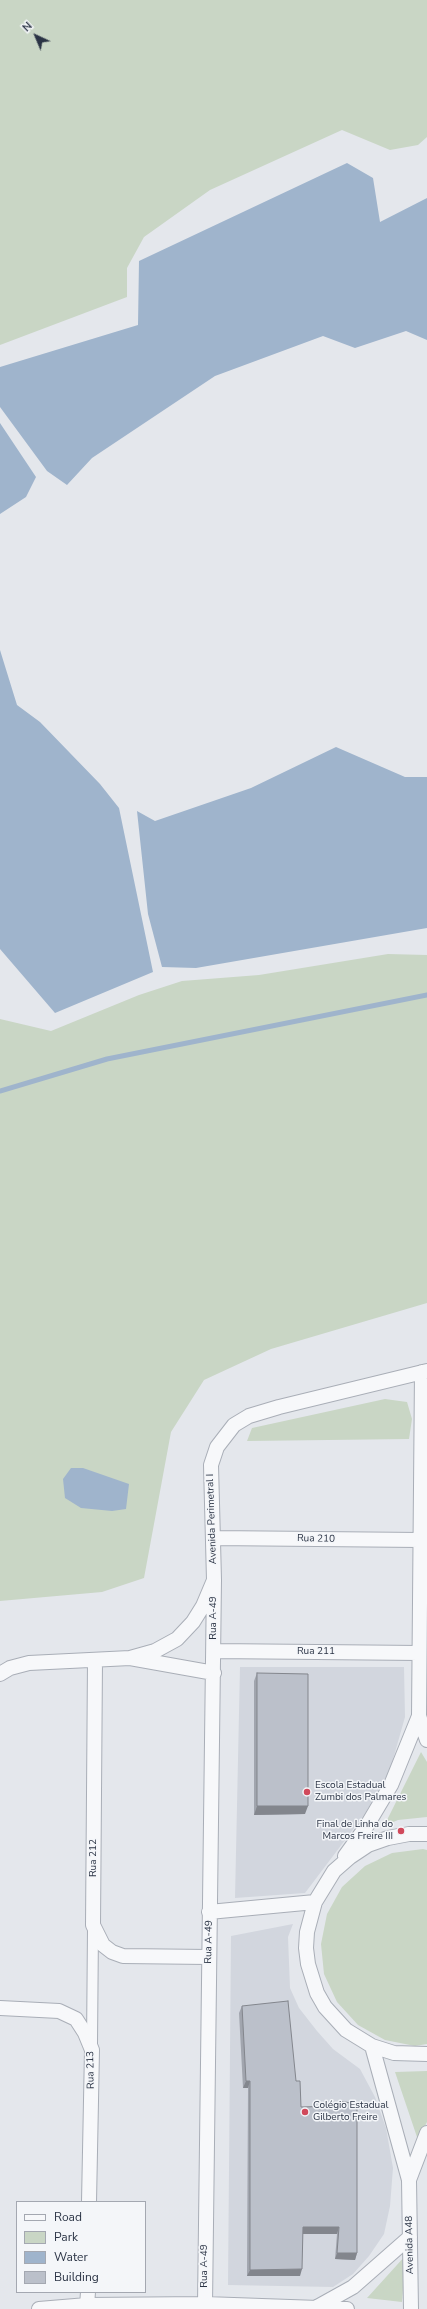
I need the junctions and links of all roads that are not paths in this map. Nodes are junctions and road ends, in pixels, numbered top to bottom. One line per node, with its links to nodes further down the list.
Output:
1 (424, 1372): 2 (street, Avenida Perimetral I); 3 (street)
2 (213, 1538): 3 (street, Rua 210); 4 (street, Avenida Perimetral I)
3 (420, 1540): 6 (street)
4 (214, 1580): 5 (street, Rua A-49); 7 (street, Avenida Perimetral I)
5 (214, 1652): 6 (street, Rua 211); 9 (street, Rua A-49)
6 (419, 1653): 11 (street)
7 (130, 1658): 8 (street, Avenida Perimetral I); 9 (street, Avenida Perimetral I)
8 (95, 1661): 10 (street, Avenida Perimetral I); 18 (street, Rua 212)
9 (214, 1673): 17 (street, Rua A-49)
10 (0, 1674)
11 (423, 1693): 12 (street)
12 (419, 1716): 13 (street); 15 (street)
13 (427, 1740)
14 (427, 1834): 15 (street)
15 (334, 1871): 16 (street)
16 (315, 1902): 17 (street); 21 (street)
17 (209, 1912): 19 (street, Rua A-49)
18 (93, 1925): 19 (street, Rua 212); 22 (street)
19 (208, 1957): 29 (street, Rua A-49)
20 (0, 2008): 22 (street, Rua 213)
21 (372, 2046): 23 (street); 25 (street, Avenida A48)
22 (92, 2050): 26 (street, Rua 213)
23 (427, 2054)
24 (427, 2134): 25 (street, Avenida A48)
25 (409, 2180): 27 (street, Avenida A48)
26 (89, 2201)
27 (410, 2237): 30 (street); 33 (street, Avenida A48)
28 (87, 2298): 29 (street); 31 (street)
29 (205, 2304): 30 (street)
30 (312, 2307): 32 (street)
31 (39, 2309)
32 (347, 2309)
33 (411, 2309)

